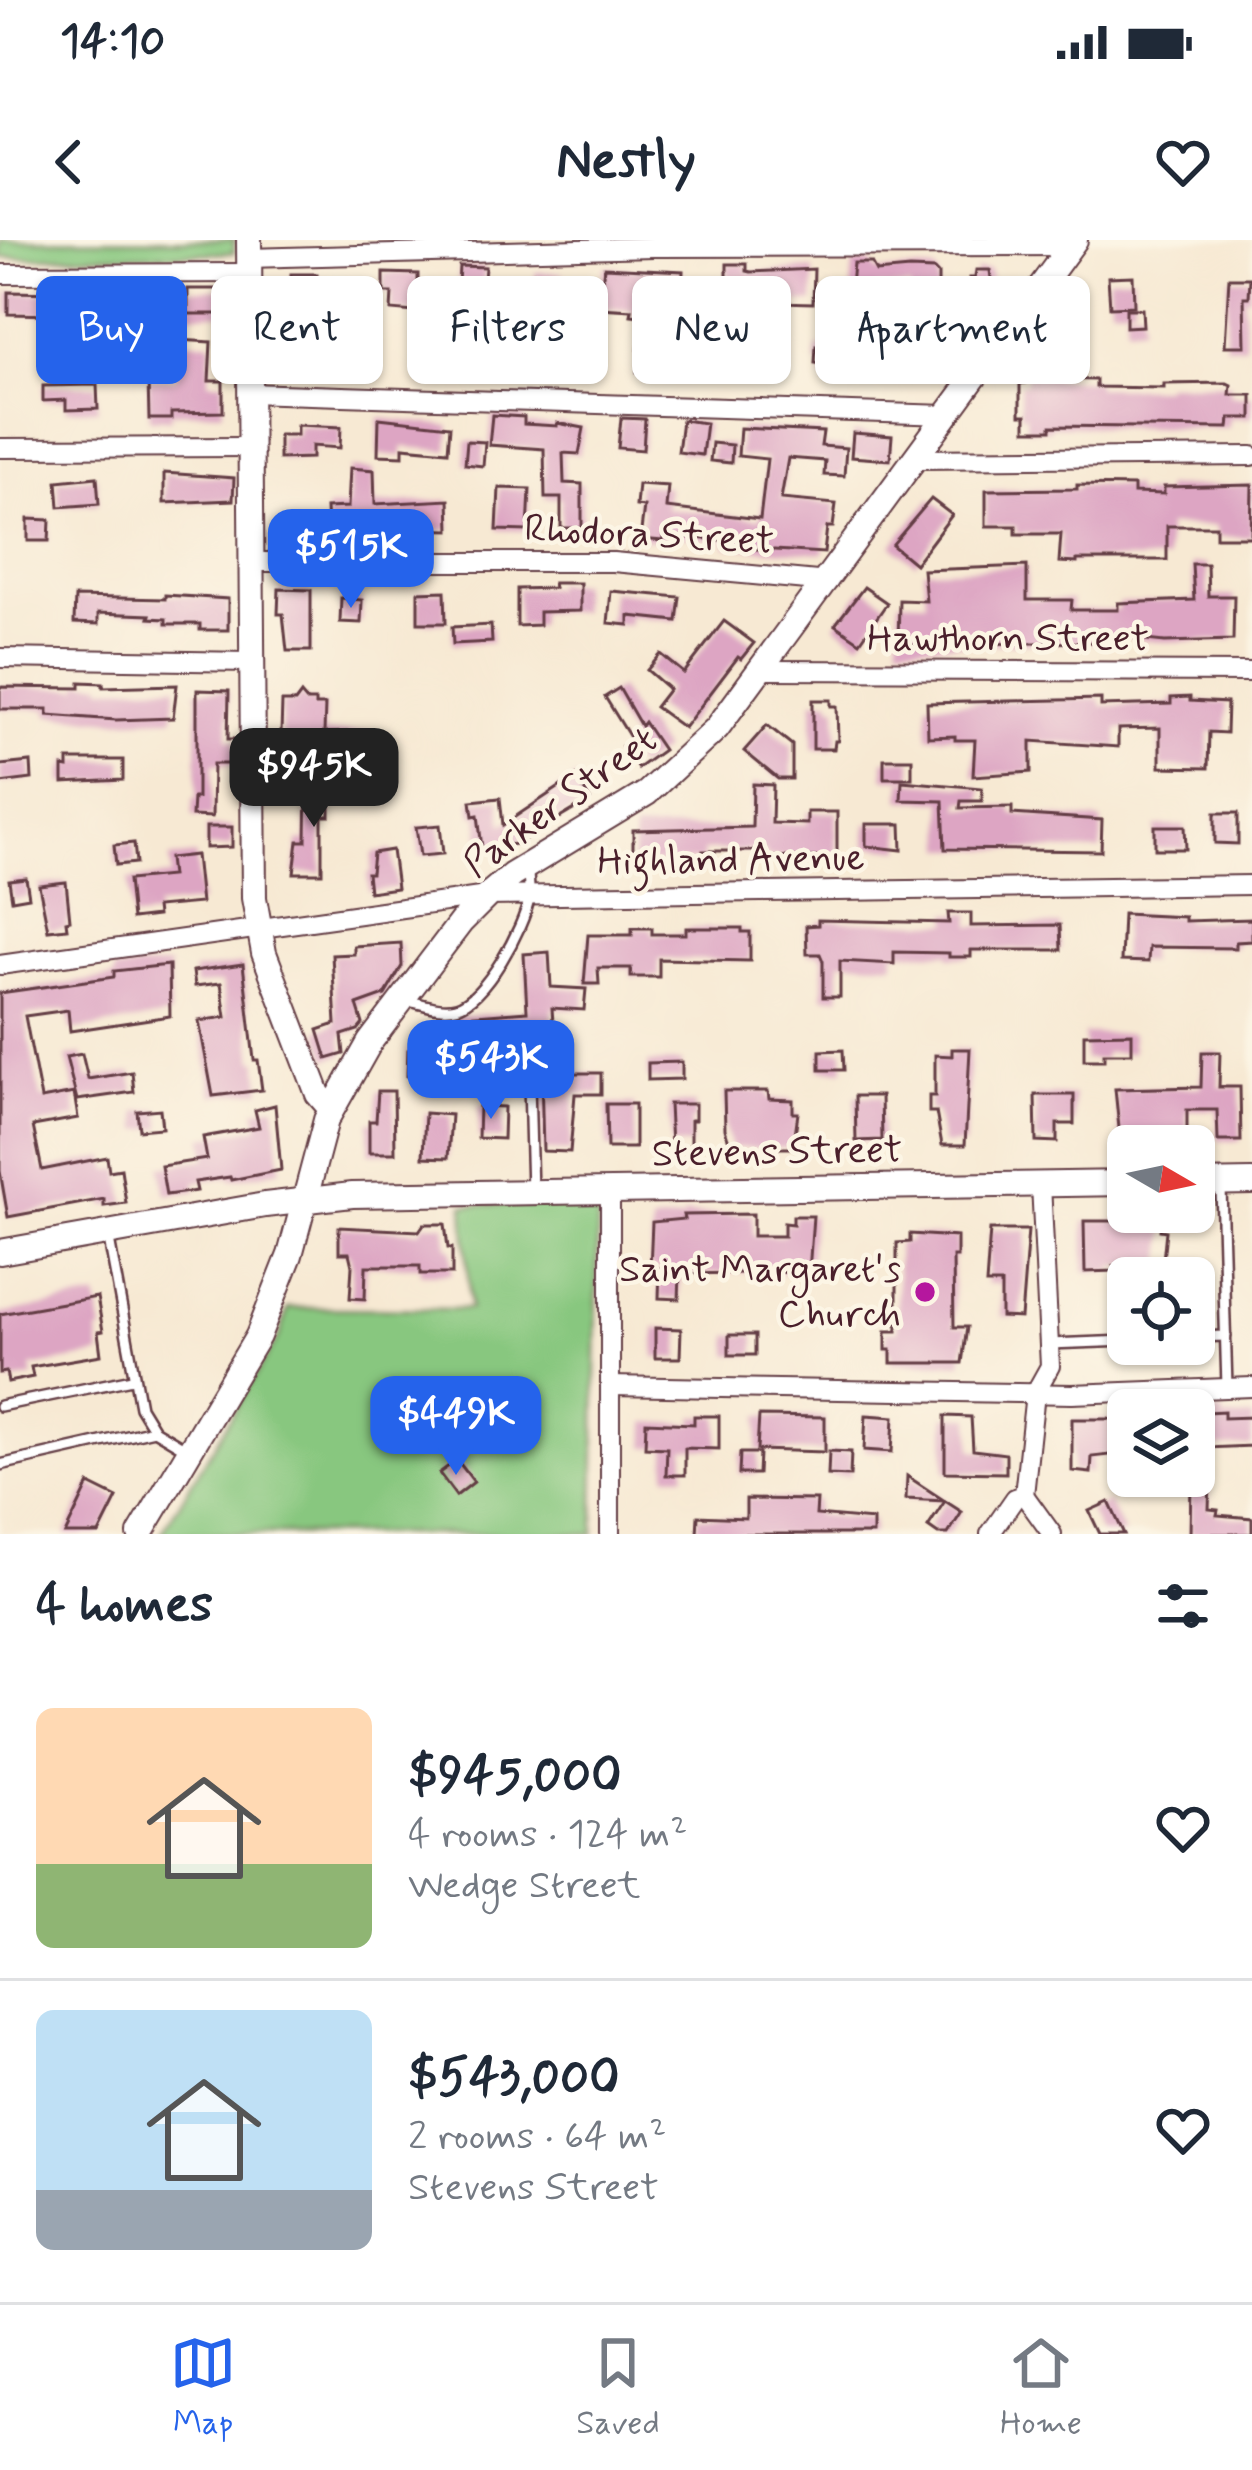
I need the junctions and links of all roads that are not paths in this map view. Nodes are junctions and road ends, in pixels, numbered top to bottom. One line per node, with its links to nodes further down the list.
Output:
1 (1073, 243): 2 (street); 5 (street, Parker Street)
2 (248, 257): 3 (street); 4 (street)
3 (0, 274)
4 (248, 393): 5 (street); 6 (street)
5 (948, 415): 9 (street, Parker Street)
6 (249, 447): 7 (street); 10 (street)
7 (0, 448)
8 (1252, 456): 9 (street)
9 (916, 459): 11 (street, Parker Street)
10 (250, 562): 11 (street, Rhodora Street); 13 (street)
11 (828, 582): 14 (street, Parker Street)
12 (0, 658): 13 (street)
13 (250, 662): 20 (street)
14 (764, 670): 15 (street, Hawthorn Street); 16 (street, Parker Street)
15 (1252, 672)
16 (527, 866): 18 (street, Parker Street); 19 (lane)
17 (1252, 885): 19 (street, Highland Avenue)
18 (487, 896): 19 (street, Highland Avenue); 20 (street, Highland Avenue); 22 (street, Parker Street)
19 (530, 896): 22 (lane)
20 (258, 930): 21 (street, Highland Avenue); 24 (street)
21 (0, 965)
22 (403, 999): 24 (street, Parker Street)
23 (529, 1084): 31 (lane)
24 (331, 1109): 32 (street, Parker Street)
25 (1215, 1182): 26 (street)
26 (1221, 1182): 27 (street); 36 (lane)
27 (1252, 1182)
28 (1107, 1183): 29 (street, Stevens Street)
29 (1040, 1184): 30 (street, Stevens Street); 38 (street)
30 (610, 1191): 31 (street, Stevens Street); 40 (street)
31 (532, 1192): 32 (street, Stevens Street)
32 (304, 1199): 33 (street, Stevens Street); 46 (street, Parker Street)
33 (108, 1233): 34 (street, Stevens Street); 39 (lane)
34 (0, 1252)
35 (1215, 1336): 36 (lane)
36 (1226, 1336): 42 (lane)
37 (1107, 1342): 38 (lane)
38 (1049, 1345): 43 (street)
39 (132, 1379): 44 (lane); 45 (lane)
40 (610, 1386): 43 (street); 50 (street)
41 (1252, 1387): 42 (street)
42 (1227, 1388): 43 (street)
43 (1035, 1393): 48 (street)
44 (0, 1406)
45 (154, 1430): 46 (lane); 47 (lane)
46 (191, 1452): 49 (street, Parker Street)
47 (0, 1465)
48 (1024, 1495): 51 (street); 52 (street)
49 (140, 1534)
50 (610, 1534)
51 (990, 1534)
52 (1052, 1534)

